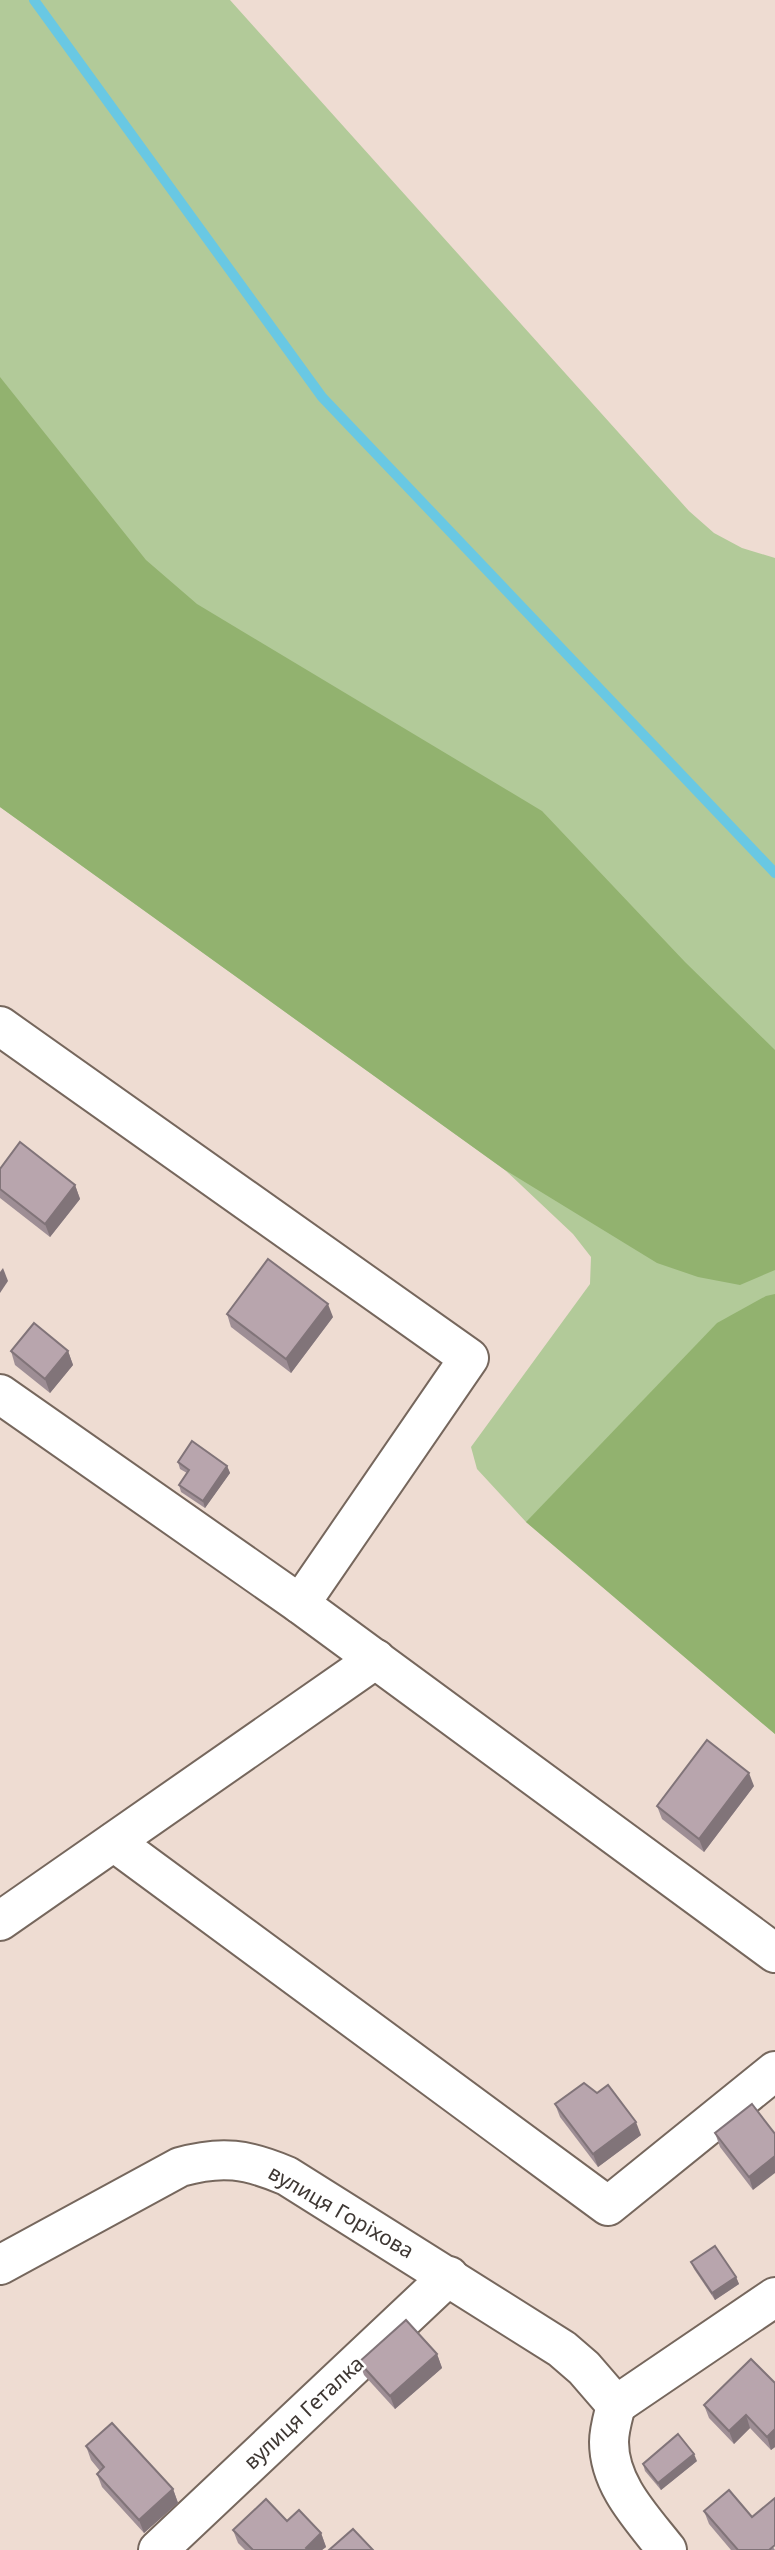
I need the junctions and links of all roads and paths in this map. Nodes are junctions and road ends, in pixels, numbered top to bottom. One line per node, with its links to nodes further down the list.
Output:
1 (0, 1026): 3 (street)
2 (0, 1394): 3 (street)
3 (300, 1604): 4 (street)
4 (376, 1659): 5 (street); 7 (street)
5 (114, 1842): 6 (street); 8 (street)
6 (0, 1921)
7 (775, 1953)
8 (775, 2071)
9 (0, 2265): 10 (street, вулиця Горіхова)
10 (449, 2276): 12 (street, вулиця Горіхова); 13 (street, вулиця Геталка)
11 (775, 2297): 12 (street)
12 (616, 2405): 14 (street)
13 (158, 2550)
14 (667, 2550)

